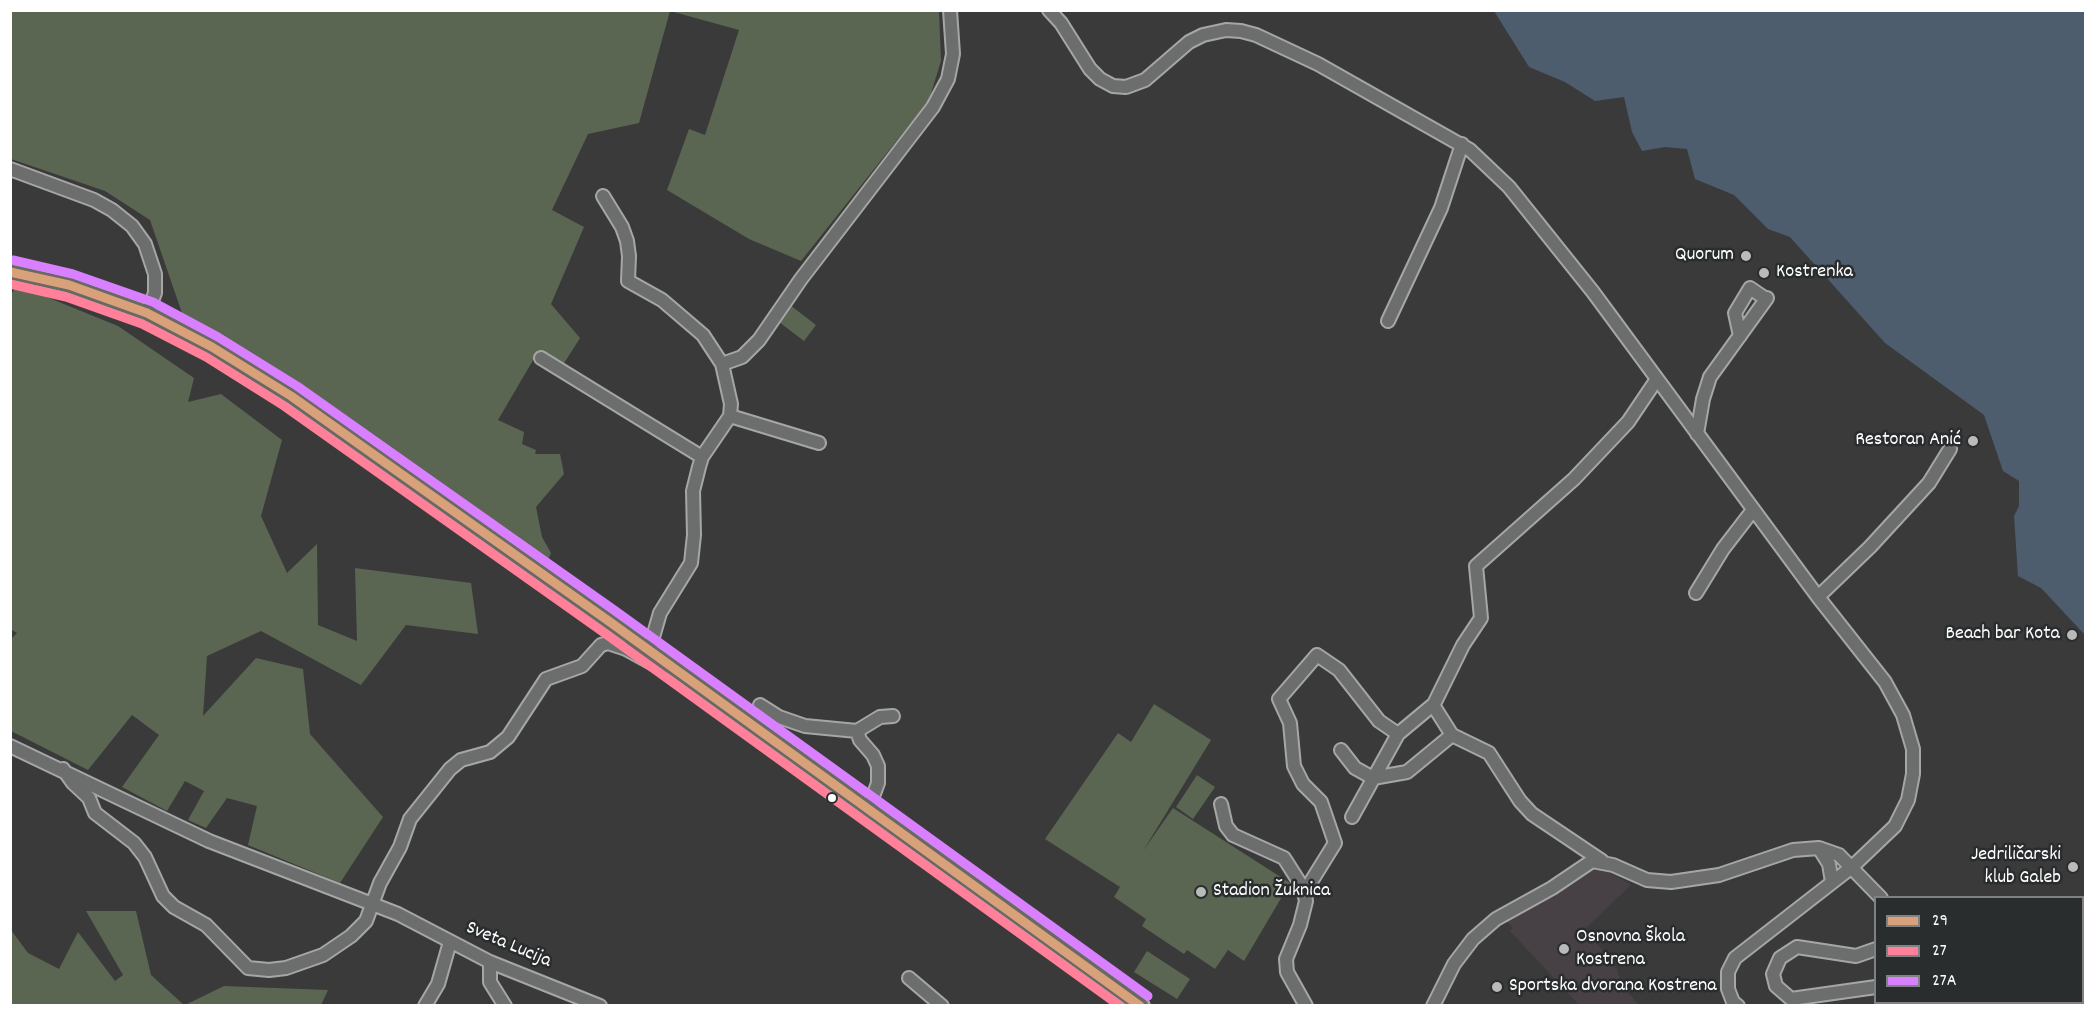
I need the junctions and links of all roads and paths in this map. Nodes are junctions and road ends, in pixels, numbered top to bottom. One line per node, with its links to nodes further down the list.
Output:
1 (950, 10): 11 (street)
2 (1050, 10): 3 (street)
3 (1462, 144): 8 (street); 12 (street)
4 (10, 169): 7 (street)
5 (603, 196): 11 (street)
6 (10, 272): 7 (main road)
7 (147, 314): 21 (main road)
8 (1388, 321)
9 (1740, 336): 9 (street); 14 (street)
10 (541, 358): 17 (street)
11 (722, 364): 13 (street)
12 (1658, 379): 14 (street); 24 (street)
13 (730, 416): 15 (street); 17 (street)
14 (1697, 434): 18 (street)
15 (819, 443)
16 (1950, 449): 20 (street)
17 (702, 457): 21 (street)
18 (1753, 510): 19 (street); 20 (street)
19 (1696, 593)
20 (1818, 597): 38 (street)
21 (649, 651): 22 (main road)
22 (670, 667): 34 (main road); 42 (street)
23 (760, 705): 26 (street)
24 (1432, 705): 27 (street); 28 (street)
25 (893, 716): 26 (street)
26 (857, 731): 34 (street)
27 (1398, 734): 32 (street); 40 (street)
28 (1452, 735): 32 (street); 37 (street)
29 (10, 746): 31 (street, Sveta Lucija)
30 (1341, 750): 32 (street)
31 (63, 769): 42 (street, Sveta Lucija); 42 (street)
32 (1373, 778): 35 (street)
33 (1221, 804): 40 (street)
34 (868, 810): 55 (main road)
35 (1352, 817)
36 (1819, 848): 37 (street); 38 (street); 39 (street)
37 (1602, 861): 57 (street)
38 (1852, 867): 39 (street); 41 (street)
39 (1832, 882): 49 (street)
40 (1304, 893): 56 (street)
41 (1880, 896)
42 (374, 904): 43 (street, Sveta Lucija)
43 (450, 942): 45 (street, Sveta Lucija); 50 (street, Sveta Lucija)
44 (1874, 949): 48 (street)
45 (490, 962): 47 (street, Sveta Lucija); 51 (street)
46 (909, 978): 54 (street)
47 (551, 985): 52 (street, Sveta Lucija); 53 (street, Sveta Lucija)
48 (1874, 987)
49 (1734, 1004)
50 (425, 1005)
51 (505, 1005)
52 (573, 1005)
53 (600, 1005)
54 (942, 1005)
55 (1142, 1005)
56 (1306, 1005)
57 (1433, 1005)

